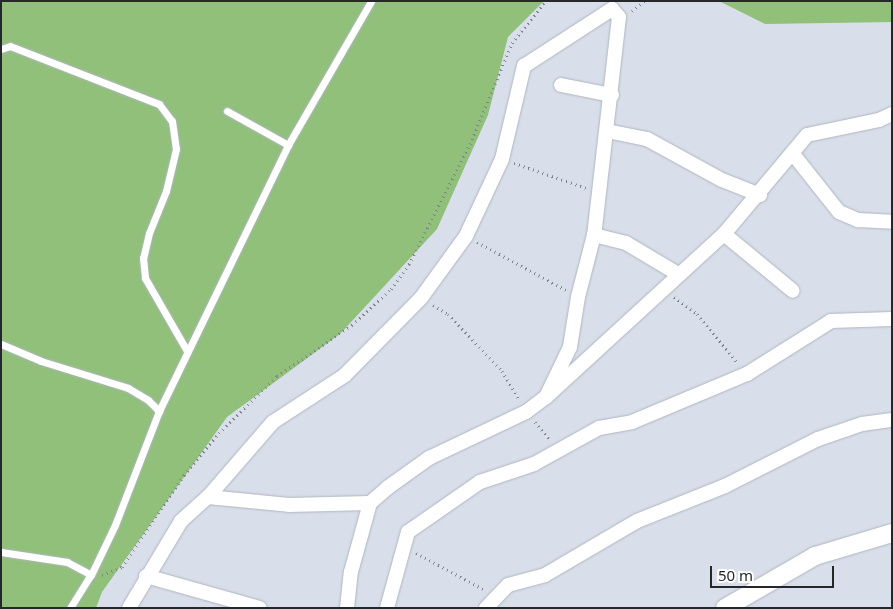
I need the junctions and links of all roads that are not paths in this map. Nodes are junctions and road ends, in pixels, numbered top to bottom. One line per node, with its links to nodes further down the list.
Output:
1 (371, 1): 8 (lane)
2 (1, 49): 18 (lane)
3 (561, 85): 4 (street)
4 (612, 95): 7 (street); 22 (street)
5 (227, 110): 8 (lane)
6 (892, 114): 9 (street)
7 (607, 131): 10 (street); 13 (street)
8 (288, 145): 18 (lane)
9 (793, 154): 10 (street); 11 (street)
10 (760, 195): 12 (street)
11 (892, 222)
12 (724, 234): 14 (street); 15 (street)
13 (594, 235): 14 (street); 19 (street)
14 (678, 274): 19 (street)
15 (793, 292)
16 (892, 319): 32 (street)
17 (1, 344): 20 (lane)
18 (187, 351): 20 (lane)
19 (546, 397): 23 (street)
20 (159, 410): 26 (lane)
21 (892, 420): 33 (street)
22 (208, 497): 23 (street); 27 (street)
23 (370, 503): 31 (street)
24 (892, 533): 34 (street)
25 (1, 552): 26 (lane)
26 (91, 575): 28 (lane)
27 (146, 576): 29 (street); 30 (street)
28 (70, 608)
29 (129, 608)
30 (260, 608)
31 (347, 608)
32 (387, 608)
33 (486, 608)
34 (725, 608)

